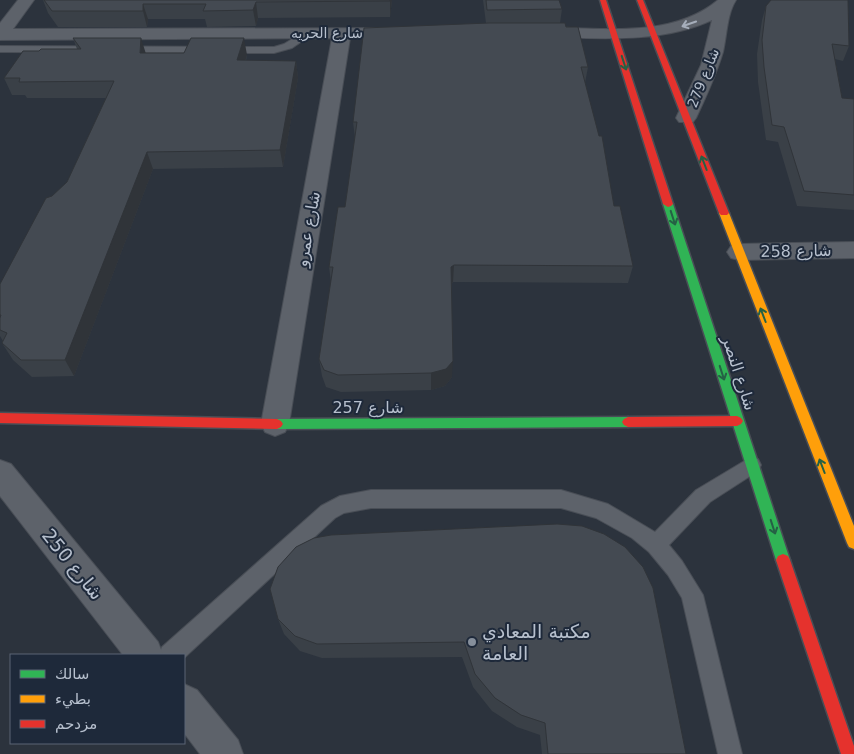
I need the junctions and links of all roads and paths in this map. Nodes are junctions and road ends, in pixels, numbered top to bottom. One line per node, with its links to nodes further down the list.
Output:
1 (26, 0): 10 (street)
2 (603, 0): 6 (street, شارع النصر)
3 (640, 0): 7 (street)
4 (725, 4): 7 (street, شارع 279, one-way to 7); 11 (street, شارع 279)
5 (527, 32): 6 (street)
6 (614, 32): 7 (street); 15 (street, شارع النصر, one-way to 15)
7 (653, 32): 11 (street)
8 (342, 33): 9 (street, شارع الحريه); 10 (street, شارع الحريه); 16 (street, شارع عمرو)
9 (420, 33)
10 (0, 39)
11 (686, 118): 13 (street, one-way to 11)
12 (854, 250): 13 (street, شارع 258)
13 (739, 252): 19 (street, one-way to 13)
14 (0, 418): 16 (street, شارع 257)
15 (737, 420): 16 (street, شارع 257); 17 (street, شارع النصر)
16 (275, 424)
17 (751, 465): 22 (lane); 28 (street, شارع النصر, one-way to 28)
18 (0, 474): 23 (street, شارع 250)
19 (830, 485): 20 (street); 21 (street)
20 (846, 494)
21 (854, 544)
22 (656, 546): 24 (lane); 27 (lane)
23 (145, 654)
24 (171, 654)
25 (185, 704): 26 (street)
26 (224, 754)
27 (730, 754)
28 (849, 754)

